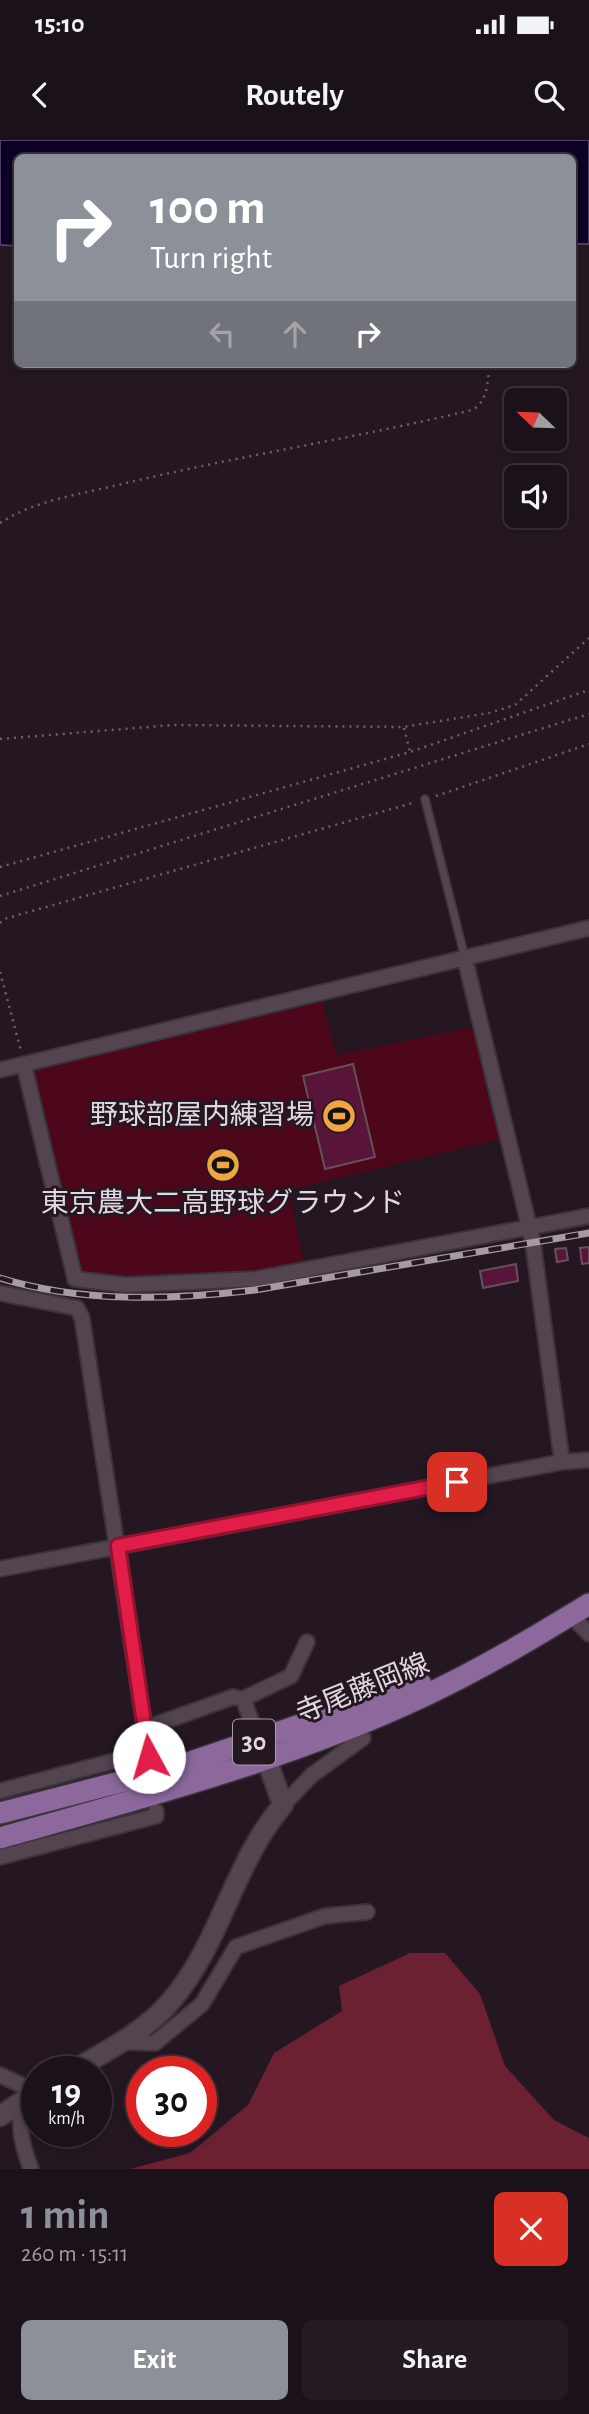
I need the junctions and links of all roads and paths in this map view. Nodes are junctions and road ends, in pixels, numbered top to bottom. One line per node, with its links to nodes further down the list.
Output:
1 (489, 368): 2 (path)
2 (0, 523)
3 (589, 638): 6 (path)
4 (589, 690): 9 (path)
5 (589, 714): 12 (path)
6 (403, 727): 7 (path); 9 (path)
7 (0, 739)
8 (589, 744): 10 (path)
9 (410, 752): 11 (path)
10 (425, 799): 13 (path); 15 (lane)
11 (0, 867)
12 (0, 896)
13 (0, 923)
14 (589, 928): 15 (street)
15 (465, 959): 17 (street); 20 (street)
16 (0, 972): 17 (path)
17 (24, 1065): 18 (street); 20 (street)
18 (0, 1070)
19 (589, 1216): 20 (street)
20 (527, 1228): 23 (street)
21 (0, 1293): 24 (street)
22 (589, 1460): 23 (street)
23 (562, 1462): 24 (street)
24 (118, 1546): 25 (street); 31 (street)
25 (0, 1569)
26 (589, 1604): 27 (main road, 寺尾藤岡線 / 30)
27 (570, 1615): 28 (street); 33 (main road, 寺尾藤岡線 / 30)
28 (589, 1634)
29 (307, 1642): 30 (street)
30 (243, 1699): 31 (street); 33 (street)
31 (146, 1728): 34 (street)
32 (363, 1738): 35 (street)
33 (262, 1749): 35 (street); 37 (main road, 寺尾藤岡線 / 30); 38 (main road, 寺尾藤岡線 / 30)
34 (0, 1791)
35 (283, 1805): 41 (street)
36 (156, 1811): 39 (street)
37 (0, 1813)
38 (0, 1838)
39 (0, 1857)
40 (367, 1912): 41 (street)
41 (122, 2042): 42 (street)
42 (98, 2056)
43 (0, 2074): 44 (street)
44 (21, 2088)
45 (21, 2102): 46 (street)
46 (0, 2116)
47 (21, 2118): 48 (street)
48 (21, 2139)
49 (22, 2147): 50 (street)
50 (31, 2169)

